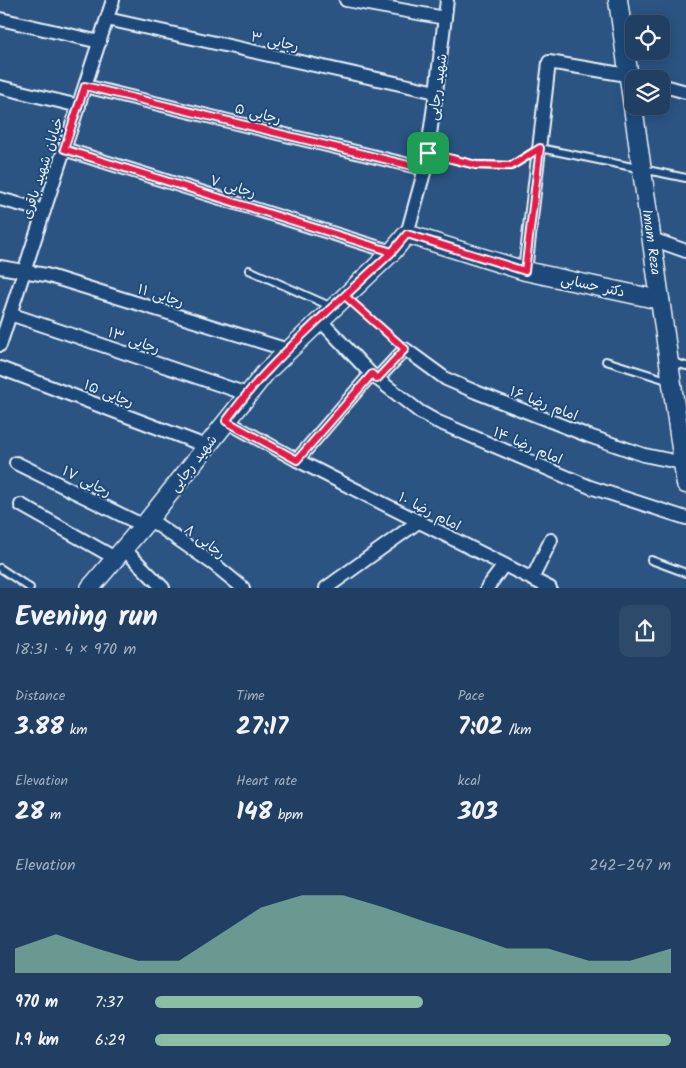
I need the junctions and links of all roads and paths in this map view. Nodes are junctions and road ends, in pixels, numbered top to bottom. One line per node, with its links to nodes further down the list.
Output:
1 (113, 0): 7 (street, خیابان شهید باقری)
2 (346, 0): 5 (street)
3 (447, 0): 5 (street, شهید رجایی)
4 (618, 0): 9 (street, Imam Reza)
5 (446, 18): 14 (street, شهید رجایی)
6 (0, 20): 8 (street)
7 (107, 20): 8 (street, خیابان شهید باقری); 14 (street, رجایی ۳)
8 (100, 42): 11 (street, خیابان شهید باقری)
9 (633, 70)
10 (625, 75): 18 (street)
11 (85, 86): 16 (street, خیابان شهید باقری); 21 (street, رجایی ۵)
12 (0, 87): 16 (street)
13 (670, 88): 15 (street)
14 (436, 92): 20 (street, شهید رجایی)
15 (686, 92)
16 (79, 106): 19 (street, خیابان شهید باقری)
17 (637, 115): 22 (street, Imam Reza)
18 (540, 148): 20 (lane); 22 (lane); 33 (street)
19 (64, 149): 25 (street, خیابان شهید باقری); 29 (street, رجایی ۷)
20 (428, 153): 21 (street, شهید رجایی)
21 (425, 169): 26 (street, شهید رجایی)
22 (642, 169): 23 (lane); 27 (street, Imam Reza)
23 (686, 178)
24 (0, 199): 25 (street)
25 (44, 211): 32 (street, خیابان شهید باقری)
26 (407, 234): 29 (street, شهید رجایی); 33 (street, دکتر حسابی)
27 (652, 239): 28 (street); 34 (street, Imam Reza)
28 (686, 251)
29 (392, 252): 35 (street, شهید رجایی)
30 (0, 267): 32 (street, رجایی ۱۱)
31 (249, 270): 35 (lane)
32 (24, 271): 36 (street, خیابان شهید باقری); 40 (street, رجایی ۱۱)
33 (525, 271): 34 (street, دکتر حسابی)
34 (660, 300): 42 (street, Imam Reza)
35 (339, 302): 37 (street, شهید رجایی); 39 (path)
36 (10, 314): 38 (street, خیابان شهید باقری); 47 (street, رجایی ۱۳)
37 (320, 320): 40 (street, شهید رجایی); 45 (street, امام رضا ۱۴)
38 (1, 339)
39 (405, 349): 45 (street); 52 (street, امام رضا ۱۶)
40 (288, 350): 47 (street, شهید رجایی)
41 (606, 361): 46 (lane)
42 (669, 361): 43 (lane); 46 (street, Imam Reza)
43 (686, 366)
44 (0, 368): 49 (street, رجایی ۱۵)
45 (374, 377): 50 (street); 55 (street, امام رضا ۱۴)
46 (672, 382): 52 (street, Imam Reza)
47 (247, 394): 48 (street, شهید رجایی)
48 (226, 421): 49 (street, شهید رجایی); 50 (street, امام رضا ۱۰)
49 (206, 446): 57 (street, شهید رجایی)
50 (297, 460): 56 (street, امام رضا ۱۰)
51 (16, 463): 57 (street, رجایی ۱۷)
52 (683, 463): 53 (street, Imam Reza)
53 (686, 484)
54 (21, 505): 59 (street)
55 (686, 518)
56 (418, 522): 61 (street, امام رضا ۱۰); 69 (street)
57 (147, 523): 59 (street, شهید رجایی); 68 (street, رجایی ۸)
58 (551, 540): 64 (street)
59 (120, 554): 66 (street, شهید رجایی); 67 (street)
60 (652, 560): 63 (lane)
61 (504, 565): 64 (street, امام رضا ۱۰); 70 (street)
62 (0, 568): 65 (lane)
63 (686, 573)
64 (532, 579): 71 (street, امام رضا ۱۰)
65 (30, 588)
66 (91, 588)
67 (162, 588)
68 (242, 588)
69 (326, 588)
70 (487, 588)
71 (550, 588)

